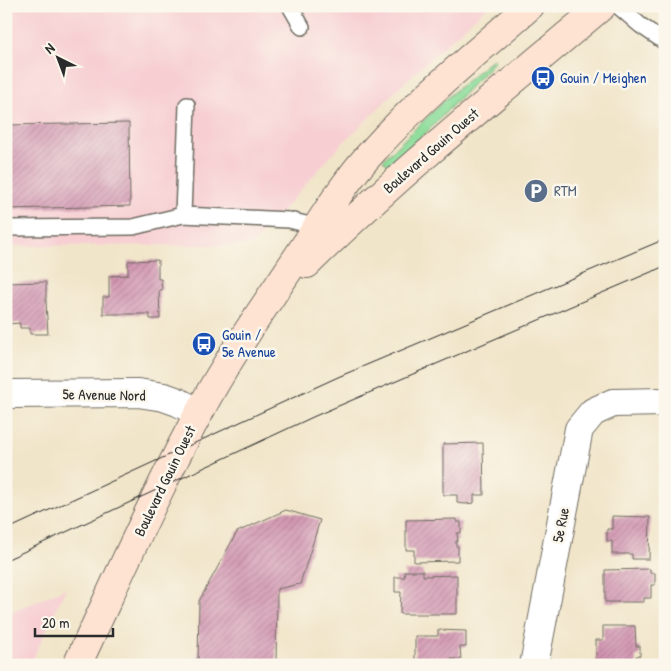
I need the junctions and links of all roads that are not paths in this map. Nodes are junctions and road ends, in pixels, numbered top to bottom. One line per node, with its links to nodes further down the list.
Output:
1 (290, 6): 5 (lane)
2 (530, 6): 9 (main road, Boulevard Gouin Ouest)
3 (602, 6): 11 (main road, Boulevard Gouin Ouest)
4 (618, 6): 6 (lane)
5 (302, 27)
6 (665, 42)
7 (187, 105): 8 (lane)
8 (184, 215): 9 (lane); 10 (lane)
9 (318, 227): 11 (main road, Boulevard Gouin Ouest)
10 (6, 228)
11 (267, 304): 14 (main road, Boulevard Gouin Ouest)
12 (6, 394): 14 (street, 5e Avenue Nord)
13 (665, 402): 16 (street, 5e Rue)
14 (199, 413): 15 (main road, Boulevard Gouin Ouest)
15 (77, 665)
16 (534, 665)

